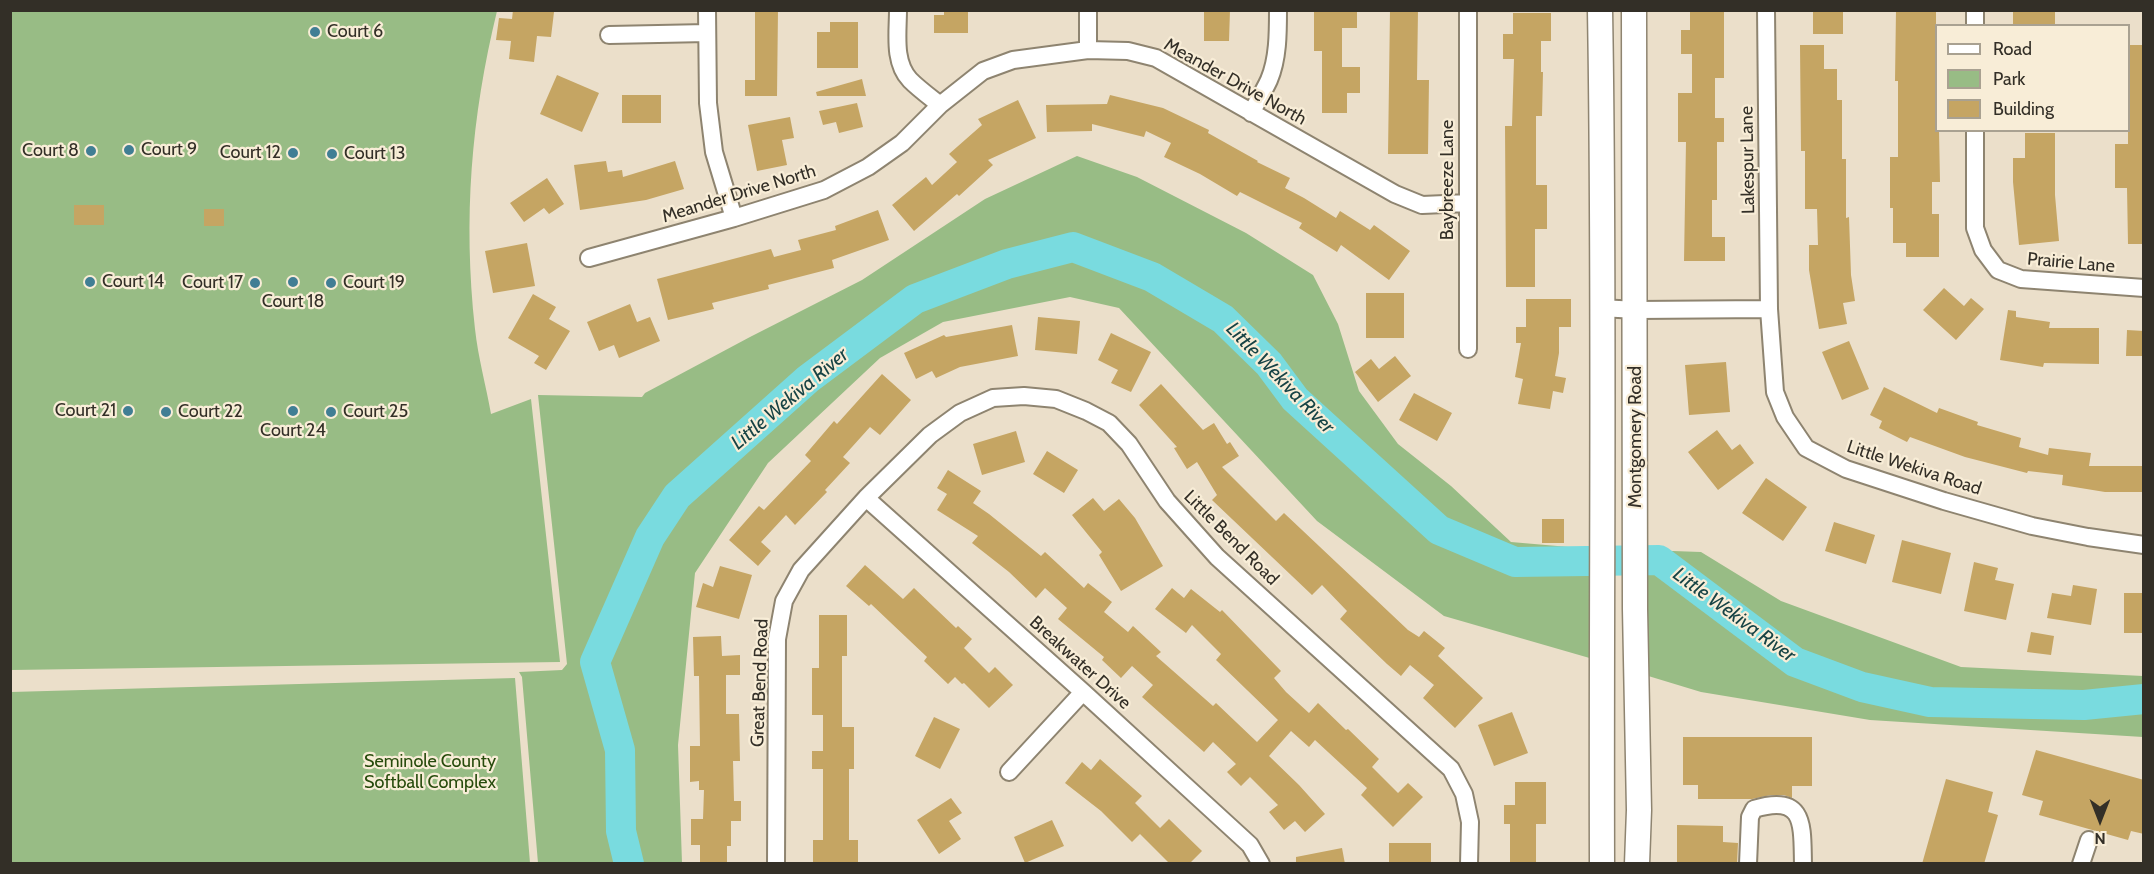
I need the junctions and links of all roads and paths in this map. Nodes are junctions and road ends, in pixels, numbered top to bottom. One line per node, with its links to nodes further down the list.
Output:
1 (707, 10): 9 (street)
2 (898, 10): 12 (street)
3 (1088, 10): 11 (street)
4 (1278, 10): 13 (street)
5 (1468, 10): 15 (street, Baybreeze Lane)
6 (1600, 10): 19 (main road, Montgomery Road)
7 (1634, 10): 21 (main road, Montgomery Road)
8 (1766, 10): 20 (street, Lakespur Lane)
9 (707, 33): 10 (street); 16 (street)
10 (609, 35)
11 (1088, 50): 12 (street, Meander Drive North); 13 (street, Meander Drive North)
12 (939, 105): 16 (street, Meander Drive North)
13 (1251, 113): 15 (street, Meander Drive North)
14 (1975, 132): 18 (street, Prairie Lane)
15 (1468, 203): 22 (street, Baybreeze Lane)
16 (734, 218): 17 (street, Meander Drive North)
17 (590, 258)
18 (2144, 288)
19 (1601, 308): 21 (street); 31 (main road, Montgomery Road)
20 (1769, 309): 21 (street); 24 (street, Little Wekiva Road)
21 (1636, 310): 32 (main road, Montgomery Road)
22 (1468, 350)
23 (866, 498): 25 (street, Breakwater Drive); 28 (street, Great Bend Road); 30 (street, Little Bend Road)
24 (2144, 545)
25 (1083, 692): 26 (street); 29 (street, Breakwater Drive)
26 (1009, 772)
27 (2089, 840): 35 (street)
28 (776, 864)
29 (1261, 864)
30 (1469, 864)
31 (1602, 864)
32 (1637, 864)
33 (1748, 864): 34 (street)
34 (1803, 864)
35 (2081, 864)

